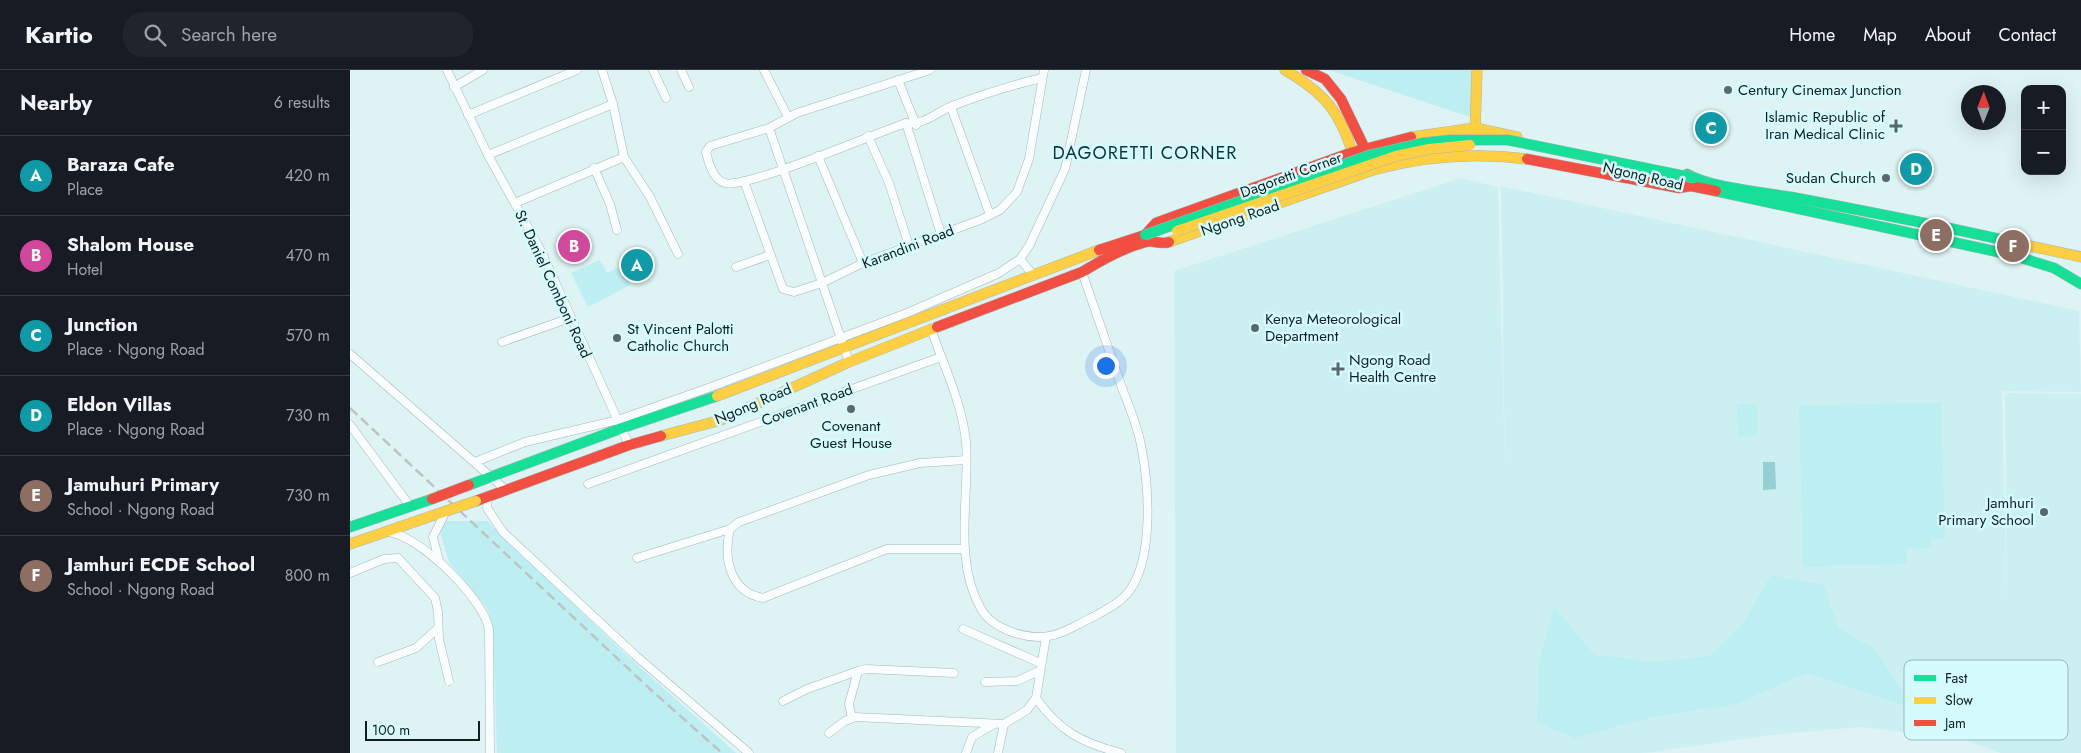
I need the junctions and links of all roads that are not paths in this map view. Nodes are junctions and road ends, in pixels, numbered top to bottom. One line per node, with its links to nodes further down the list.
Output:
1 (447, 70): 15 (street, St. Daniel Comboni Road)
2 (483, 70): 15 (street)
3 (577, 70): 20 (street)
4 (602, 70): 18 (street)
5 (653, 70): 17 (street)
6 (681, 70): 16 (street)
7 (764, 70): 21 (street)
8 (930, 70): 14 (street)
9 (1086, 70): 50 (street)
10 (1285, 70): 28 (main road, Dagoretti Corner)
11 (1306, 70): 27 (main road)
12 (1478, 70): 25 (main road)
13 (1043, 74): 19 (street); 41 (street, Karandini Road)
14 (898, 80): 21 (street); 23 (street)
15 (454, 87): 20 (street, St. Daniel Comboni Road)
16 (690, 87)
17 (666, 98)
18 (613, 104): 30 (street); 32 (street)
19 (951, 107): 23 (street); 41 (street)
20 (468, 115): 30 (street, St. Daniel Comboni Road)
21 (788, 117): 24 (street)
22 (906, 123): 23 (street); 26 (street); 44 (street)
23 (916, 125)
24 (768, 128): 35 (street); 37 (street)
25 (1475, 128): 27 (main road, Ngong Road); 29 (main road); 38 (main road, Ngong Road)
26 (868, 136): 31 (street); 46 (street)
27 (1365, 148): 28 (main road, Ngong Road); 33 (main road)
28 (1353, 152): 36 (main road); 39 (main road, Dagoretti Corner)
29 (1474, 154): 33 (main road, Ngong Road); 38 (main road, Ngong Road)
30 (488, 155): 40 (street, St. Daniel Comboni Road)
31 (818, 156): 35 (street); 51 (street)
32 (624, 157): 34 (street); 47 (street)
33 (1372, 167): 36 (main road, Ngong Road, bridge); 38 (main road, Ngong Road, bridge)
34 (594, 168): 40 (street); 43 (street)
35 (782, 170): 37 (street); 56 (street)
36 (1359, 172): 42 (main road, Ngong Road); 45 (main road, Ngong Road, bridge)
37 (744, 181): 48 (street, Karandini Road)
38 (1692, 182): 45 (main road, Ngong Road, bridge); 49 (main road, Ngong Road); 57 (main road)
39 (1230, 197): 42 (main road, Dagoretti Corner); 45 (main road, Ngong Road)
40 (515, 204): 59 (street, St. Daniel Comboni Road)
41 (990, 216): 44 (street, Karandini Road)
42 (1238, 218): 45 (main road, Ngong Road)
43 (617, 230)
44 (941, 234): 46 (street, Karandini Road)
45 (1147, 238): 54 (main road, Ngong Road); 55 (main road, Ngong Road)
46 (909, 246): 51 (street, Karandini Road)
47 (678, 254)
48 (770, 255): 52 (street); 56 (street, Karandini Road)
49 (2081, 257)
50 (1020, 259): 53 (street); 55 (street)
51 (863, 264): 56 (street, Karandini Road)
52 (736, 267)
53 (1001, 271): 58 (street); 62 (street)
54 (1082, 272): 60 (main road, Ngong Road); 87 (street)
55 (1034, 276): 58 (main road, Ngong Road)
56 (822, 283): 62 (street)
57 (2081, 284)
58 (1008, 285): 62 (main road, Ngong Road)
59 (570, 318): 61 (street); 66 (street, St. Daniel Comboni Road)
60 (931, 328): 64 (street); 65 (main road, Ngong Road)
61 (502, 342)
62 (842, 343): 65 (street); 66 (main road, Ngong Road)
63 (350, 354): 70 (street)
64 (941, 357): 69 (street); 72 (street, Covenant Road)
65 (849, 362): 68 (main road, Ngong Road)
66 (620, 424): 68 (street, St. Daniel Comboni Road); 70 (street); 71 (main road, Ngong Road)
67 (350, 425): 75 (street)
68 (629, 445): 73 (main road, Ngong Road)
69 (966, 460): 78 (street); 81 (street)
70 (475, 462): 71 (street)
71 (492, 478): 73 (street); 75 (main road, Ngong Road, bridge)
72 (588, 484)
73 (506, 490): 74 (main road, Ngong Road)
74 (488, 496): 76 (main road, Ngong Road, bridge); 101 (street)
75 (410, 506): 77 (main road, Ngong Road)
76 (446, 511): 79 (main road, Ngong Road); 83 (street)
77 (350, 527)
78 (730, 529): 81 (street); 82 (street)
79 (388, 532): 80 (main road, Ngong Road); 83 (street)
80 (350, 544)
81 (965, 549): 87 (street)
82 (637, 558)
83 (439, 560): 100 (street)
84 (350, 573): 85 (street)
85 (438, 628): 88 (street); 92 (street)
86 (963, 630): 89 (street)
87 (1046, 636): 89 (street)
88 (378, 662)
89 (1040, 667): 93 (street); 94 (street)
90 (858, 671): 91 (street); 95 (street); 96 (street)
91 (954, 673)
92 (449, 681)
93 (985, 682)
94 (1036, 698): 98 (street); 104 (street)
95 (782, 701)
96 (852, 718): 97 (street); 99 (street)
97 (995, 724): 98 (street); 102 (street)
98 (1004, 724): 103 (street)
99 (829, 733)
100 (490, 753)
101 (748, 753)
102 (966, 753)
103 (998, 753)
104 (1121, 753)

